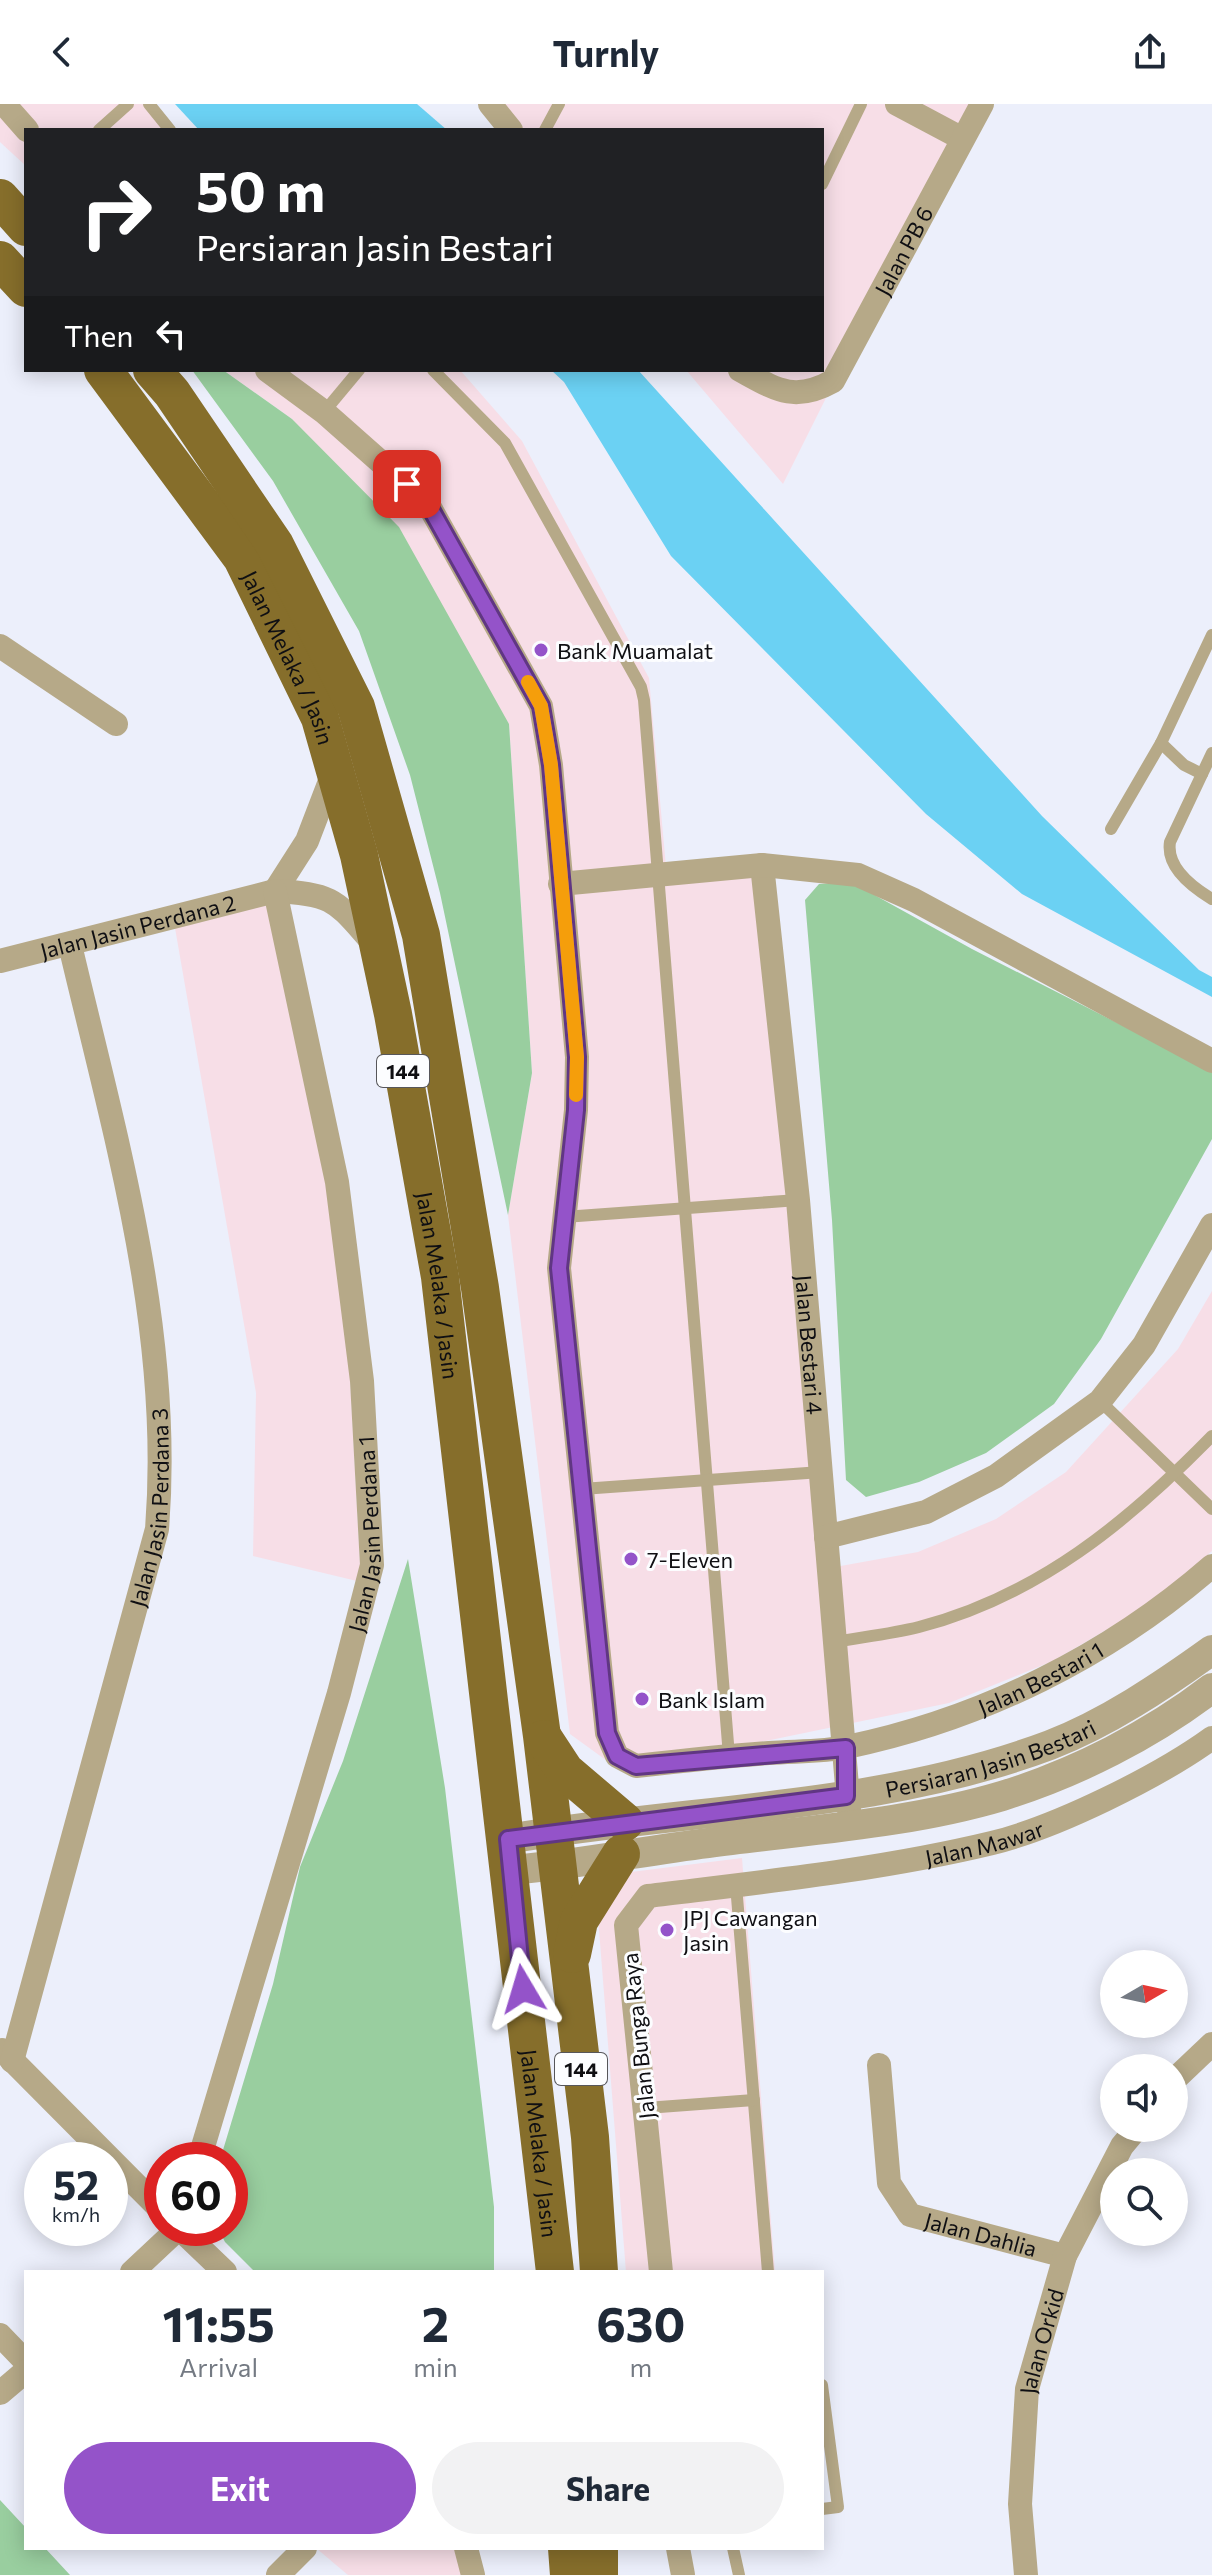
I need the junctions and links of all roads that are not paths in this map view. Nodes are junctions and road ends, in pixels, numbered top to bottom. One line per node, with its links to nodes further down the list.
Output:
1 (4, 104): 9 (street)
2 (128, 104): 10 (lane)
3 (149, 104): 11 (lane)
4 (490, 104): 12 (street)
5 (559, 104): 13 (lane)
6 (861, 104): 15 (lane)
7 (897, 104): 14 (street)
8 (982, 104): 14 (street, Jalan PB 6)
9 (25, 128)
10 (101, 128)
11 (168, 128)
12 (509, 128)
13 (546, 128)
14 (961, 138): 25 (street, Jalan PB 6)
15 (824, 180)
16 (0, 198): 17 (main road)
17 (24, 225)
18 (0, 260): 19 (main road)
19 (24, 286)
20 (104, 372): 32 (main road, Jalan Melaka / Jasin / 144)
21 (154, 372): 60 (main road, Jalan Melaka / Jasin / 144)
22 (270, 372): 26 (street, Jalan Bestari 1)
23 (357, 372): 26 (lane)
24 (435, 372): 36 (lane)
25 (744, 372)
26 (324, 412): 37 (street, Jalan Bestari 1)
27 (1212, 635): 30 (lane)
28 (0, 646): 29 (street)
29 (116, 724)
30 (1161, 743): 33 (lane); 34 (lane)
31 (1212, 753): 33 (lane)
32 (335, 766): 38 (street); 41 (main road, Jalan Melaka / Jasin / 144)
33 (1202, 774): 39 (lane)
34 (1111, 829)
35 (762, 865): 36 (street); 43 (street); 44 (street, Jalan Bestari 4)
36 (659, 876): 37 (street); 45 (lane)
37 (560, 884): 46 (street, Jalan Bestari 1)
38 (275, 891): 40 (street, Jalan Jasin Perdana 2); 41 (street, Jalan Jasin Perdana 2); 76 (street, Jalan Jasin Perdana 1)
39 (1212, 899)
40 (70, 945): 42 (street, Jalan Jasin Perdana 2); 71 (street, Jalan Jasin Perdana 3)
41 (379, 949): 67 (main road, Jalan Melaka / Jasin / 144)
42 (0, 961)
43 (1212, 1061)
44 (798, 1200): 45 (lane); 50 (street, Jalan Bestari 4)
45 (684, 1207): 46 (lane); 52 (lane)
46 (564, 1217): 53 (street, Jalan Bestari 1)
47 (1212, 1225): 48 (street)
48 (1100, 1401): 51 (lane); 55 (street)
49 (1212, 1436): 51 (lane)
50 (821, 1472): 52 (lane); 55 (street, Jalan Bestari 4)
51 (1175, 1473): 54 (lane); 57 (lane)
52 (704, 1480): 53 (lane); 63 (lane)
53 (582, 1489): 63 (street, Jalan Bestari 1)
54 (1212, 1509)
55 (826, 1537): 57 (street, Jalan Bestari 4)
56 (1212, 1566): 62 (street, Jalan Bestari 1)
57 (832, 1642): 62 (street, Jalan Bestari 4)
58 (1212, 1650): 64 (street, Persiaran Jasin Bestari)
59 (1212, 1688): 64 (street, Persiaran Jasin Bestari)
60 (542, 1736): 65 (main road); 66 (main road, Jalan Melaka / Jasin / 144)
61 (1212, 1738): 68 (street, Jalan Mawar)
62 (846, 1748): 63 (street, Jalan Bestari 1); 64 (street, Jalan Bestari 4)
63 (729, 1756)
64 (849, 1810): 65 (street, Persiaran Jasin Bestari)
65 (623, 1838): 66 (street, Persiaran Jasin Bestari); 69 (main road)
66 (554, 1849): 67 (street, Persiaran Jasin Bestari); 69 (main road, Jalan Melaka / Jasin / 144)
67 (509, 1854): 84 (main road, Jalan Melaka / Jasin / 144)
68 (736, 1885): 74 (lane); 75 (street, Jalan Bunga Raya)
69 (569, 1967): 85 (main road, Jalan Melaka / Jasin / 144)
70 (1212, 2044): 73 (street)
71 (6, 2054): 78 (street)
72 (879, 2065): 81 (street, Jalan Dahlia)
73 (1188, 2067)
74 (754, 2100): 75 (lane); 87 (lane)
75 (646, 2108): 86 (street, Jalan Bunga Raya)
76 (204, 2142)
77 (1125, 2142): 81 (street, Jalan Orkid)
78 (144, 2193)
79 (160, 2246): 82 (street)
80 (198, 2246): 83 (street)
81 (1065, 2256): 106 (street, Jalan Orkid)
82 (134, 2270)
83 (223, 2270)
84 (555, 2270)
85 (599, 2270)
86 (661, 2270)
87 (768, 2270)
88 (0, 2335): 89 (street)
89 (24, 2360)
90 (24, 2373): 91 (street)
91 (0, 2393)
92 (824, 2400): 93 (lane)
93 (824, 2509)
94 (303, 2550): 100 (street)
95 (467, 2550): 101 (street)
96 (567, 2550): 102 (main road)
97 (599, 2550): 103 (main road)
98 (678, 2550): 104 (street)
99 (733, 2550): 105 (lane)
100 (278, 2575)
101 (473, 2575)
102 (569, 2575)
103 (599, 2575)
104 (683, 2575)
105 (739, 2575)
106 (1026, 2575)

